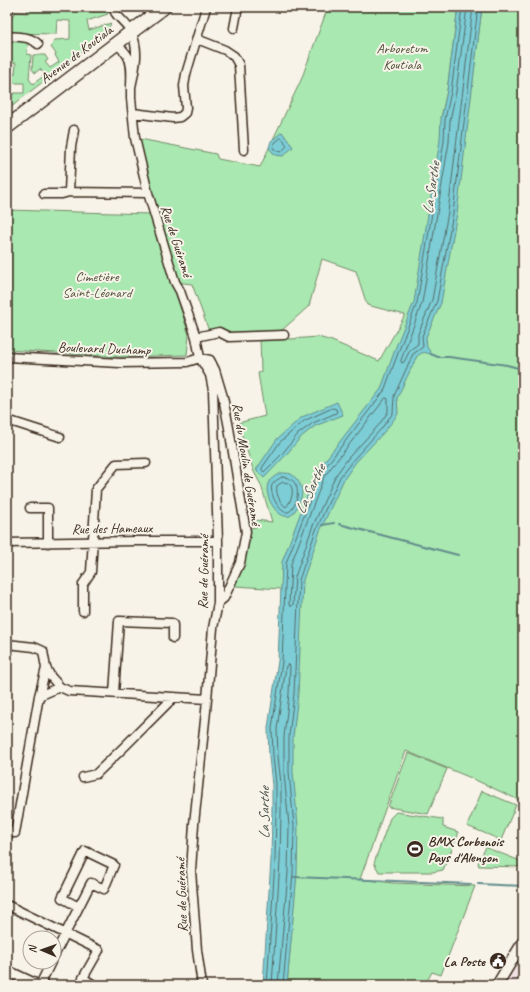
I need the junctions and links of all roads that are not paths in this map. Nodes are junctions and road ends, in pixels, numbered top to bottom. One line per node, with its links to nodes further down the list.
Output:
1 (113, 7): 6 (street, Rue de Guéramé)
2 (164, 7): 6 (main road, Avenue de Koutiala)
3 (206, 7): 8 (street)
4 (238, 7): 5 (street)
5 (234, 28)
6 (131, 32): 9 (main road, Avenue de Koutiala); 11 (street, Rue de Guéramé)
7 (7, 36): 10 (street)
8 (197, 39): 12 (street); 15 (street)
9 (117, 43): 11 (street, Rue de Guéramé); 13 (main road, Avenue de Koutiala)
10 (38, 44)
11 (131, 87): 12 (street, Rue de Guéramé)
12 (133, 113): 17 (street, Rue de Guéramé)
13 (7, 127)
14 (74, 130): 16 (street)
15 (244, 150)
16 (69, 192): 17 (street, Rue de Guéramé); 18 (street, Rue de Guéramé)
17 (148, 193): 20 (street, Rue de Guéramé)
18 (44, 194)
19 (284, 335): 20 (street)
20 (196, 337): 22 (street, Rue de Guéramé)
21 (7, 357): 22 (street, Boulevard Duchamp)
22 (200, 358): 27 (street, Rue de Guéramé); 31 (street, Rue du Moulin de Guéramé)
23 (7, 420): 24 (street)
24 (60, 437)
25 (146, 464): 28 (street)
26 (30, 508): 30 (street)
27 (218, 541): 28 (street, Rue des Hameaux); 31 (street, Rue de Guéramé)
28 (93, 542): 30 (street, Rue des Hameaux); 32 (street)
29 (7, 543): 30 (street, Rue des Hameaux)
30 (48, 543)
31 (218, 603): 40 (street, Rue de Guéramé)
32 (83, 611)
33 (173, 638): 37 (street)
34 (7, 644): 35 (street)
35 (46, 668): 36 (street); 38 (street)
36 (60, 687): 37 (street); 38 (street)
37 (114, 693): 39 (street)
38 (39, 696): 42 (street)
39 (174, 697): 40 (street); 41 (street)
40 (207, 699): 52 (street, Rue de Guéramé)
41 (83, 777)
42 (7, 832)
43 (7, 905): 45 (street)
44 (79, 907): 44 (street); 45 (street)
45 (66, 933): 46 (street); 51 (street)
46 (62, 941)
47 (523, 942): 53 (street)
48 (46, 970): 50 (street)
49 (7, 971): 50 (street)
50 (38, 985)
51 (94, 985)
52 (202, 985)
53 (497, 985)

